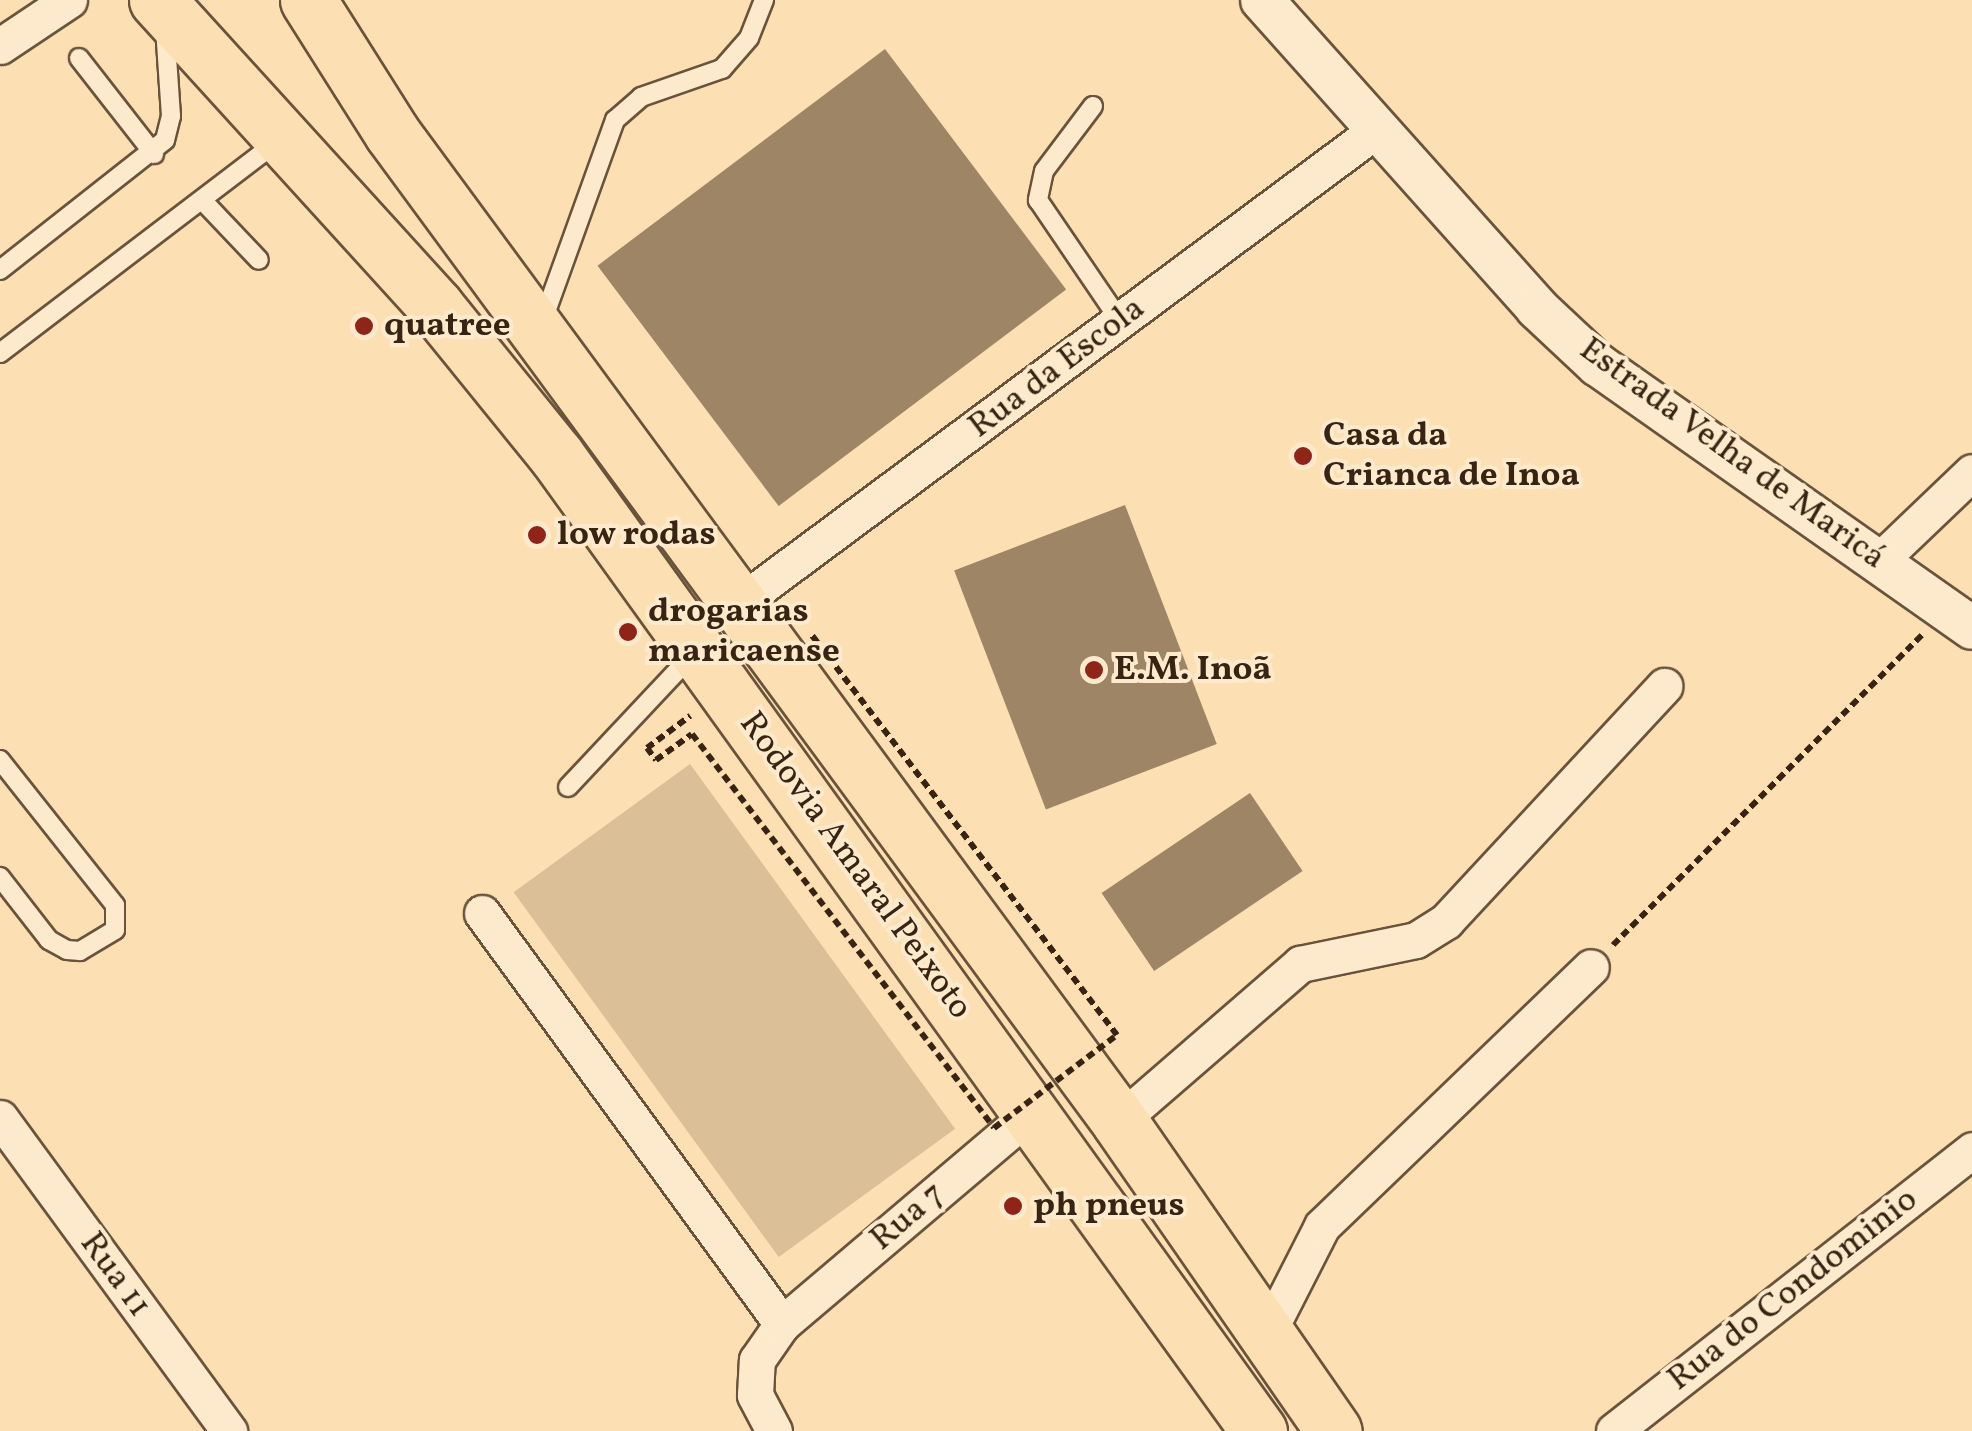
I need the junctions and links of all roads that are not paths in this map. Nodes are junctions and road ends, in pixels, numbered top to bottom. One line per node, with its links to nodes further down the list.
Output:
1 (69, 0): 6 (street)
2 (308, 0): 16 (highway, Rodovia Amaral Peixoto)
3 (764, 0): 16 (lane)
4 (1262, 0): 9 (street, Estrada Velha de Maricá)
5 (160, 4): 10 (highway, Rodovia Amaral Peixoto); 11 (lane)
6 (0, 46)
7 (79, 58): 11 (lane)
8 (1093, 106): 15 (lane)
9 (1375, 131): 15 (street, Rua da Escola); 19 (street, Estrada Velha de Maricá)
10 (279, 140): 12 (lane); 22 (highway, Rodovia Amaral Peixoto)
11 (154, 154): 14 (lane)
12 (204, 202): 13 (lane); 17 (lane)
13 (259, 260)
14 (0, 270)
15 (1119, 319): 20 (street, Rua da Escola)
16 (538, 335): 20 (highway, Rodovia Amaral Peixoto)
17 (0, 352)
18 (1972, 472): 19 (street)
19 (1880, 560): 21 (street, Estrada Velha de Maricá)
20 (738, 604): 31 (highway, Rodovia Amaral Peixoto)
21 (1960, 619)
22 (698, 649): 25 (lane); 29 (highway, Rodovia Amaral Peixoto)
23 (1664, 686): 31 (street)
24 (0, 760): 26 (lane)
25 (568, 787)
26 (0, 876)
27 (482, 913): 33 (street)
28 (1591, 967): 34 (street)
29 (1033, 1111): 33 (street, Rua 7); 37 (highway, Rodovia Amaral Peixoto)
30 (0, 1118): 35 (street, Rua 11)
31 (1119, 1121): 34 (highway, Rodovia Amaral Peixoto)
32 (1972, 1150): 39 (street, Rua do Condominio)
33 (782, 1324): 36 (street, Rua 7)
34 (1266, 1336): 38 (highway, Rodovia Amaral Peixoto)
35 (229, 1431)
36 (774, 1431)
37 (1260, 1431)
38 (1334, 1431)
39 (1614, 1431)

